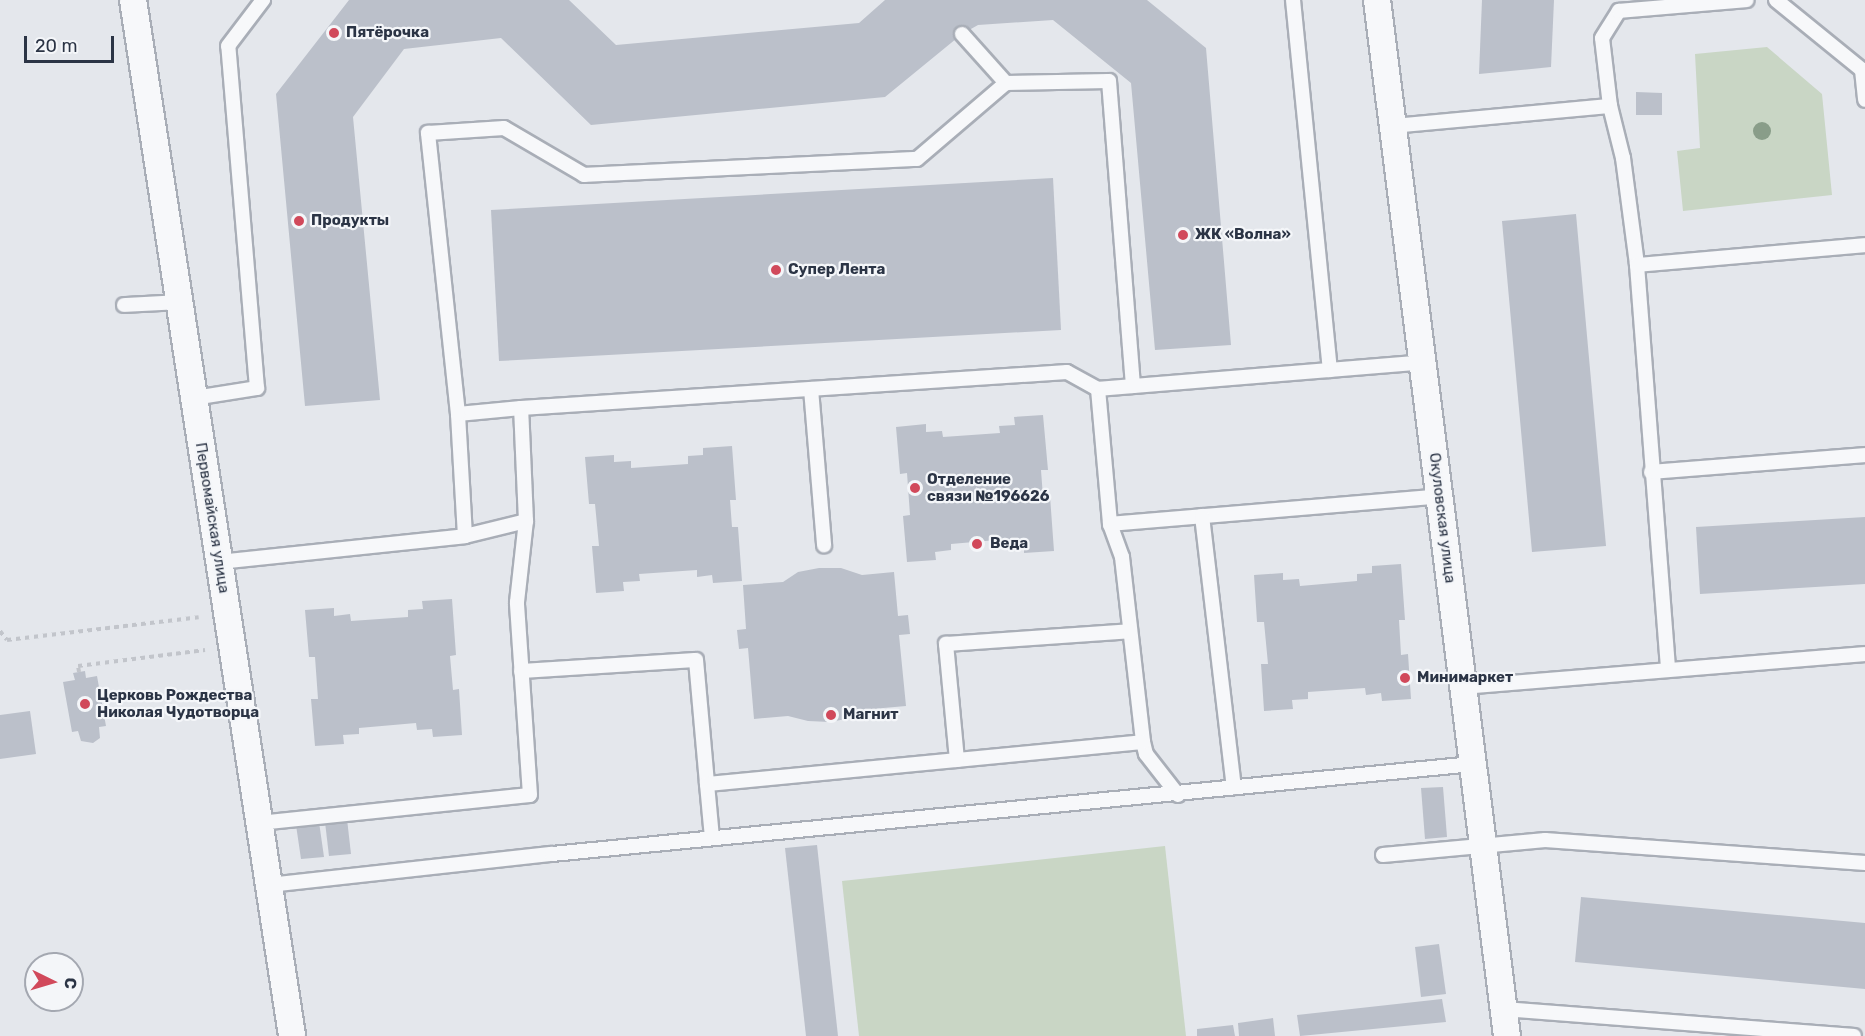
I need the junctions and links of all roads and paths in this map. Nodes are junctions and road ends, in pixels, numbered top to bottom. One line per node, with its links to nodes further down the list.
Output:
1 (133, 0): 15 (street, Первомайская улица)
2 (262, 0): 22 (lane)
3 (1293, 0): 18 (lane)
4 (1377, 0): 12 (street, Окуловская улица)
5 (1747, 0): 11 (lane)
6 (1776, 0): 8 (lane)
7 (962, 34): 9 (lane)
8 (1864, 70): 10 (lane)
9 (1006, 83): 19 (lane); 24 (lane)
10 (1865, 100)
11 (1610, 106): 12 (lane); 14 (lane)
12 (1393, 126): 17 (street, Окуловская улица)
13 (1865, 245): 14 (lane)
14 (1637, 265): 26 (lane)
15 (179, 302): 16 (lane); 22 (street, Первомайская улица)
16 (124, 305)
17 (1423, 362): 18 (lane); 27 (street, Окуловская улица)
18 (1330, 370): 19 (lane)
19 (1133, 386): 21 (lane)
20 (811, 389): 21 (lane); 23 (lane); 32 (lane)
21 (1098, 389): 30 (lane)
22 (194, 398): 33 (street, Первомайская улица)
23 (521, 408): 24 (lane); 29 (lane)
24 (458, 414): 31 (lane)
25 (1865, 455): 26 (lane)
26 (1651, 472): 39 (lane)
27 (1440, 496): 28 (lane); 42 (street, Окуловская улица)
28 (1202, 516): 30 (lane); 47 (lane)
29 (526, 521): 31 (lane); 40 (lane)
30 (1110, 524): 36 (lane)
31 (465, 536): 33 (lane)
32 (824, 545)
33 (219, 562): 34 (street, Первомайская улица)
34 (227, 614): 35 (path); 37 (street, Первомайская улица)
35 (0, 631)
36 (1130, 631): 43 (lane); 44 (lane)
37 (232, 647): 41 (path); 49 (street, Первомайская улица)
38 (1865, 654): 39 (lane)
39 (1668, 668): 42 (lane)
40 (521, 671): 46 (lane); 49 (lane)
41 (79, 672)
42 (1463, 687): 45 (street, Окуловская улица)
43 (1143, 742): 44 (lane); 48 (lane)
44 (957, 760): 46 (lane)
45 (1473, 764): 47 (lane); 51 (street, Окуловская улица)
46 (707, 784): 50 (lane)
47 (1234, 787): 48 (lane)
48 (1178, 795): 50 (lane)
49 (259, 823): 54 (street, Первомайская улица)
50 (712, 838): 54 (lane)
51 (1483, 845): 52 (lane); 53 (lane); 55 (street, Окуловская улица)
52 (1383, 855)
53 (1865, 863)
54 (269, 885): 56 (street, Первомайская улица)
55 (1504, 1010): 57 (street, Окуловская улица); 58 (lane)
56 (292, 1036)
57 (1507, 1036)
58 (1854, 1036)

